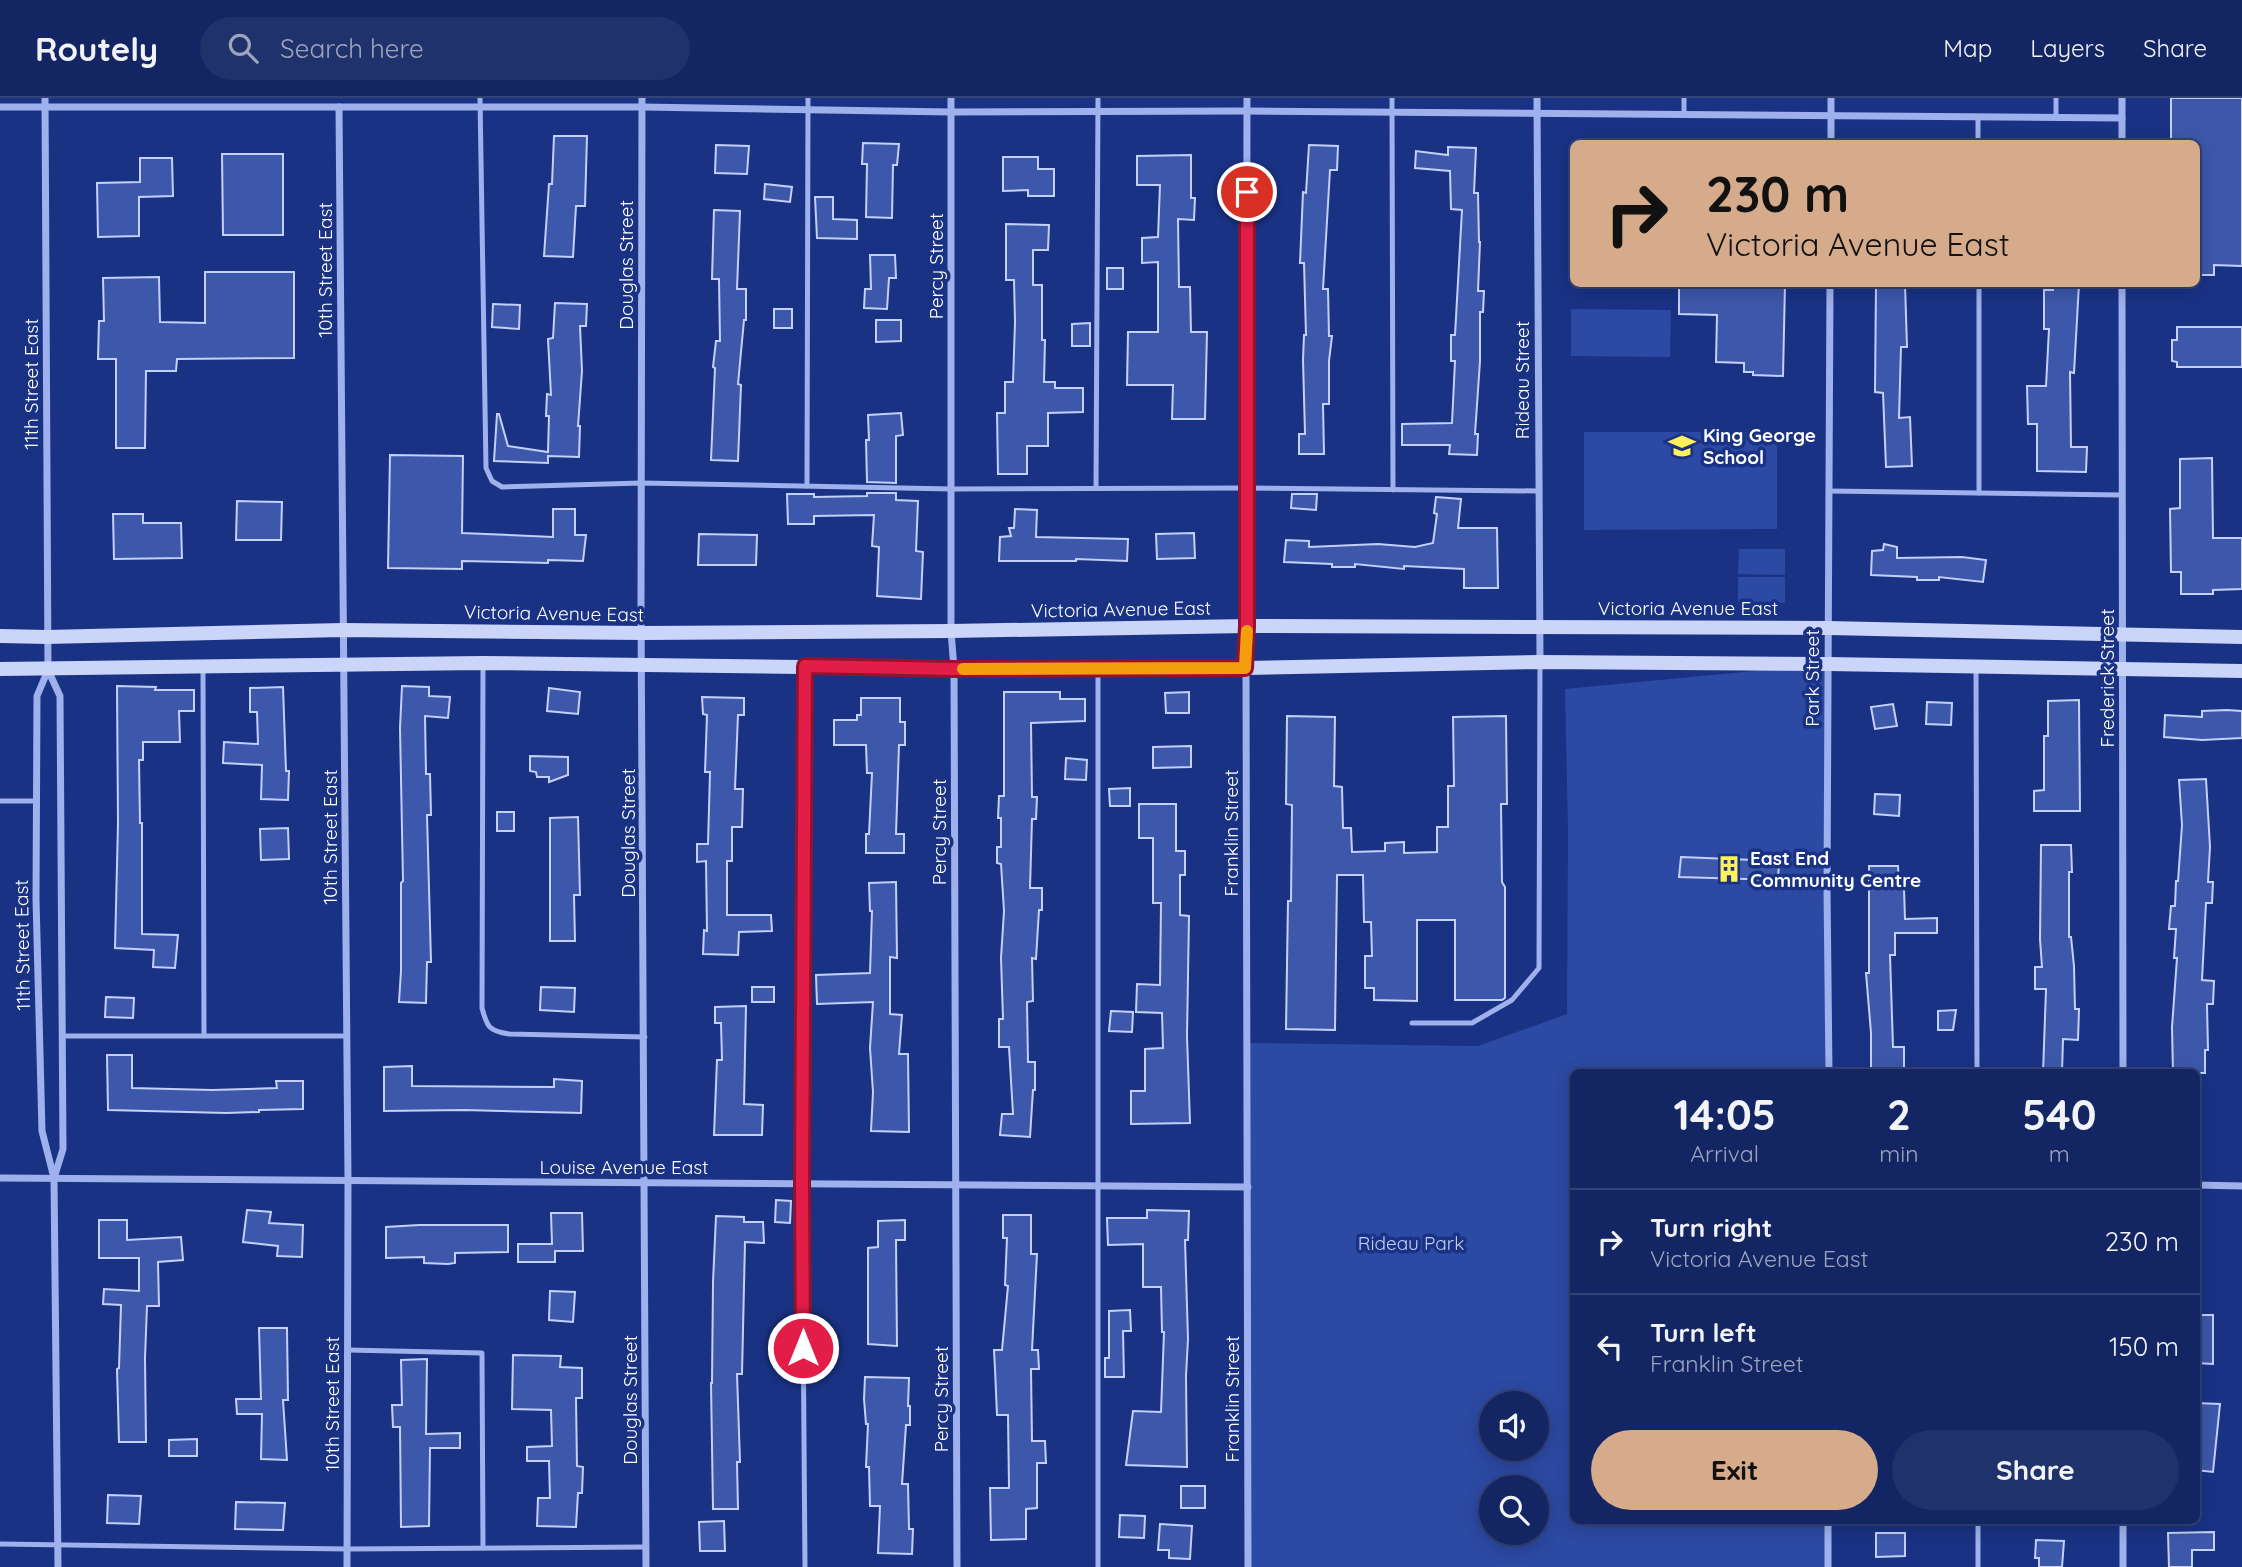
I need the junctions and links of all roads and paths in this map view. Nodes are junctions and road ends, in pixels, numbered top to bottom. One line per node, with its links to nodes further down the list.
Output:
1 (45, 98): 15 (street, 11th Street East)
2 (480, 98): 17 (lane)
3 (642, 98): 18 (street, Douglas Street)
4 (807, 98): 19 (lane)
5 (951, 98): 21 (street, Percy Street)
6 (1098, 98): 22 (lane)
7 (1247, 98): 20 (street, Franklin Street)
8 (1392, 98): 23 (lane)
9 (1537, 98): 24 (street, Rideau Street)
10 (1684, 98): 25 (lane)
11 (1831, 98): 26 (street)
12 (2056, 98): 28 (lane)
13 (2122, 98): 29 (street)
14 (0, 107): 15 (street)
15 (45, 107): 16 (street); 54 (street, 11th Street East)
16 (339, 107): 17 (street); 49 (street, 10th Street East)
17 (480, 107): 18 (street); 36 (lane)
18 (642, 107): 19 (street); 36 (street, Douglas Street)
19 (807, 110): 21 (street); 37 (lane)
20 (1247, 111): 22 (street); 23 (street); 39 (street, Franklin Street)
21 (951, 112): 22 (street); 40 (street, Percy Street)
22 (1098, 112): 38 (lane)
23 (1392, 113): 24 (street); 41 (lane)
24 (1537, 115): 25 (street); 42 (street, Rideau Street)
25 (1684, 115): 26 (street)
26 (1831, 115): 27 (street); 30 (street)
27 (1978, 117): 28 (street); 31 (lane)
28 (2056, 118): 29 (street)
29 (2122, 118): 32 (street)
30 (1831, 140)
31 (1978, 140)
32 (2122, 140)
33 (1830, 287): 43 (street, Park Street)
34 (1979, 287): 44 (lane)
35 (2122, 287): 45 (street, Frederick Street)
36 (641, 483): 37 (lane); 51 (street, Douglas Street)
37 (807, 486): 40 (lane)
38 (1096, 488): 39 (lane); 40 (lane)
39 (1247, 488): 41 (lane); 46 (street, Franklin Street)
40 (952, 489): 50 (street, Percy Street)
41 (1393, 489): 42 (lane)
42 (1538, 491): 47 (street, Rideau Street)
43 (1829, 492): 44 (lane); 48 (street, Park Street)
44 (1979, 494): 45 (lane)
45 (2122, 495): 53 (street, Frederick Street)
46 (1247, 626): 47 (main road, Victoria Avenue East); 50 (main road, Victoria Avenue East); 64 (street, Franklin Street)
47 (1539, 627): 48 (main road, Victoria Avenue East); 56 (street, Rideau Street)
48 (1828, 628): 53 (main road, Victoria Avenue East); 59 (street, Park Street)
49 (344, 630): 51 (main road, Victoria Avenue East); 54 (main road, Victoria Avenue East); 60 (street, 10th Street East)
50 (951, 631): 51 (main road, Victoria Avenue East); 67 (street, Percy Street)
51 (642, 633): 58 (street, Douglas Street)
52 (0, 636): 54 (main road, Victoria Avenue East)
53 (2122, 636): 55 (main road, Victoria Avenue East); 68 (street, Frederick Street)
54 (47, 637): 69 (street, 11th Street East)
55 (2242, 637)
56 (1539, 662): 59 (main road); 64 (main road); 73 (lane)
57 (483, 663): 58 (main road); 60 (main road); 77 (lane)
58 (642, 664): 61 (main road); 77 (street, Douglas Street)
59 (1828, 664): 65 (main road); 78 (street, Park Street)
60 (344, 665): 62 (main road); 76 (street, 10th Street East)
61 (805, 666): 67 (main road); 85 (lane)
62 (203, 667): 69 (main road); 75 (lane)
63 (1098, 668): 64 (main road); 67 (main road); 88 (lane)
64 (1245, 668): 90 (street, Franklin Street)
65 (1976, 668): 68 (main road); 79 (lane)
66 (0, 669): 69 (main road)
67 (954, 669): 86 (street, Percy Street)
68 (2123, 669): 70 (main road); 80 (street, Frederick Street)
69 (48, 670): 72 (street, 11th Street East); 74 (street, 11th Street East)
70 (2242, 671)
71 (0, 801): 72 (lane)
72 (36, 801): 82 (street, 11th Street East)
73 (1412, 1023)
74 (62, 1036): 75 (lane); 82 (street, 11th Street East)
75 (204, 1036): 76 (lane)
76 (347, 1036): 83 (street, 10th Street East)
77 (645, 1037): 84 (street, Douglas Street)
78 (1829, 1069)
79 (1977, 1069)
80 (2123, 1069)
81 (0, 1178): 82 (street, Louise Avenue East)
82 (54, 1178): 83 (street, Louise Avenue East); 96 (street, 11th Street East)
83 (348, 1180): 84 (street, Louise Avenue East); 91 (street, 10th Street East)
84 (645, 1183): 85 (street, Louise Avenue East); 97 (street, Douglas Street)
85 (802, 1184): 86 (street, Louise Avenue East); 103 (lane)
86 (957, 1185): 88 (street, Louise Avenue East); 104 (street, Percy Street)
87 (2200, 1185): 89 (street)
88 (1098, 1186): 90 (street, Louise Avenue East); 105 (lane)
89 (2242, 1186)
90 (1248, 1187): 106 (street, Franklin Street)
91 (348, 1350): 98 (lane); 99 (street, 10th Street East)
92 (1828, 1524): 107 (street)
93 (1978, 1524): 108 (lane)
94 (2123, 1524): 109 (street)
95 (0, 1544): 96 (lane)
96 (58, 1545): 99 (lane); 100 (street, 11th Street East)
97 (646, 1547): 98 (lane); 102 (street, Douglas Street)
98 (483, 1548): 99 (lane)
99 (347, 1549): 101 (street, 10th Street East)
100 (58, 1567)
101 (347, 1567)
102 (646, 1567)
103 (805, 1567)
104 (957, 1567)
105 (1098, 1567)
106 (1248, 1567)
107 (1828, 1567)
108 (1978, 1567)
109 (2123, 1567)

